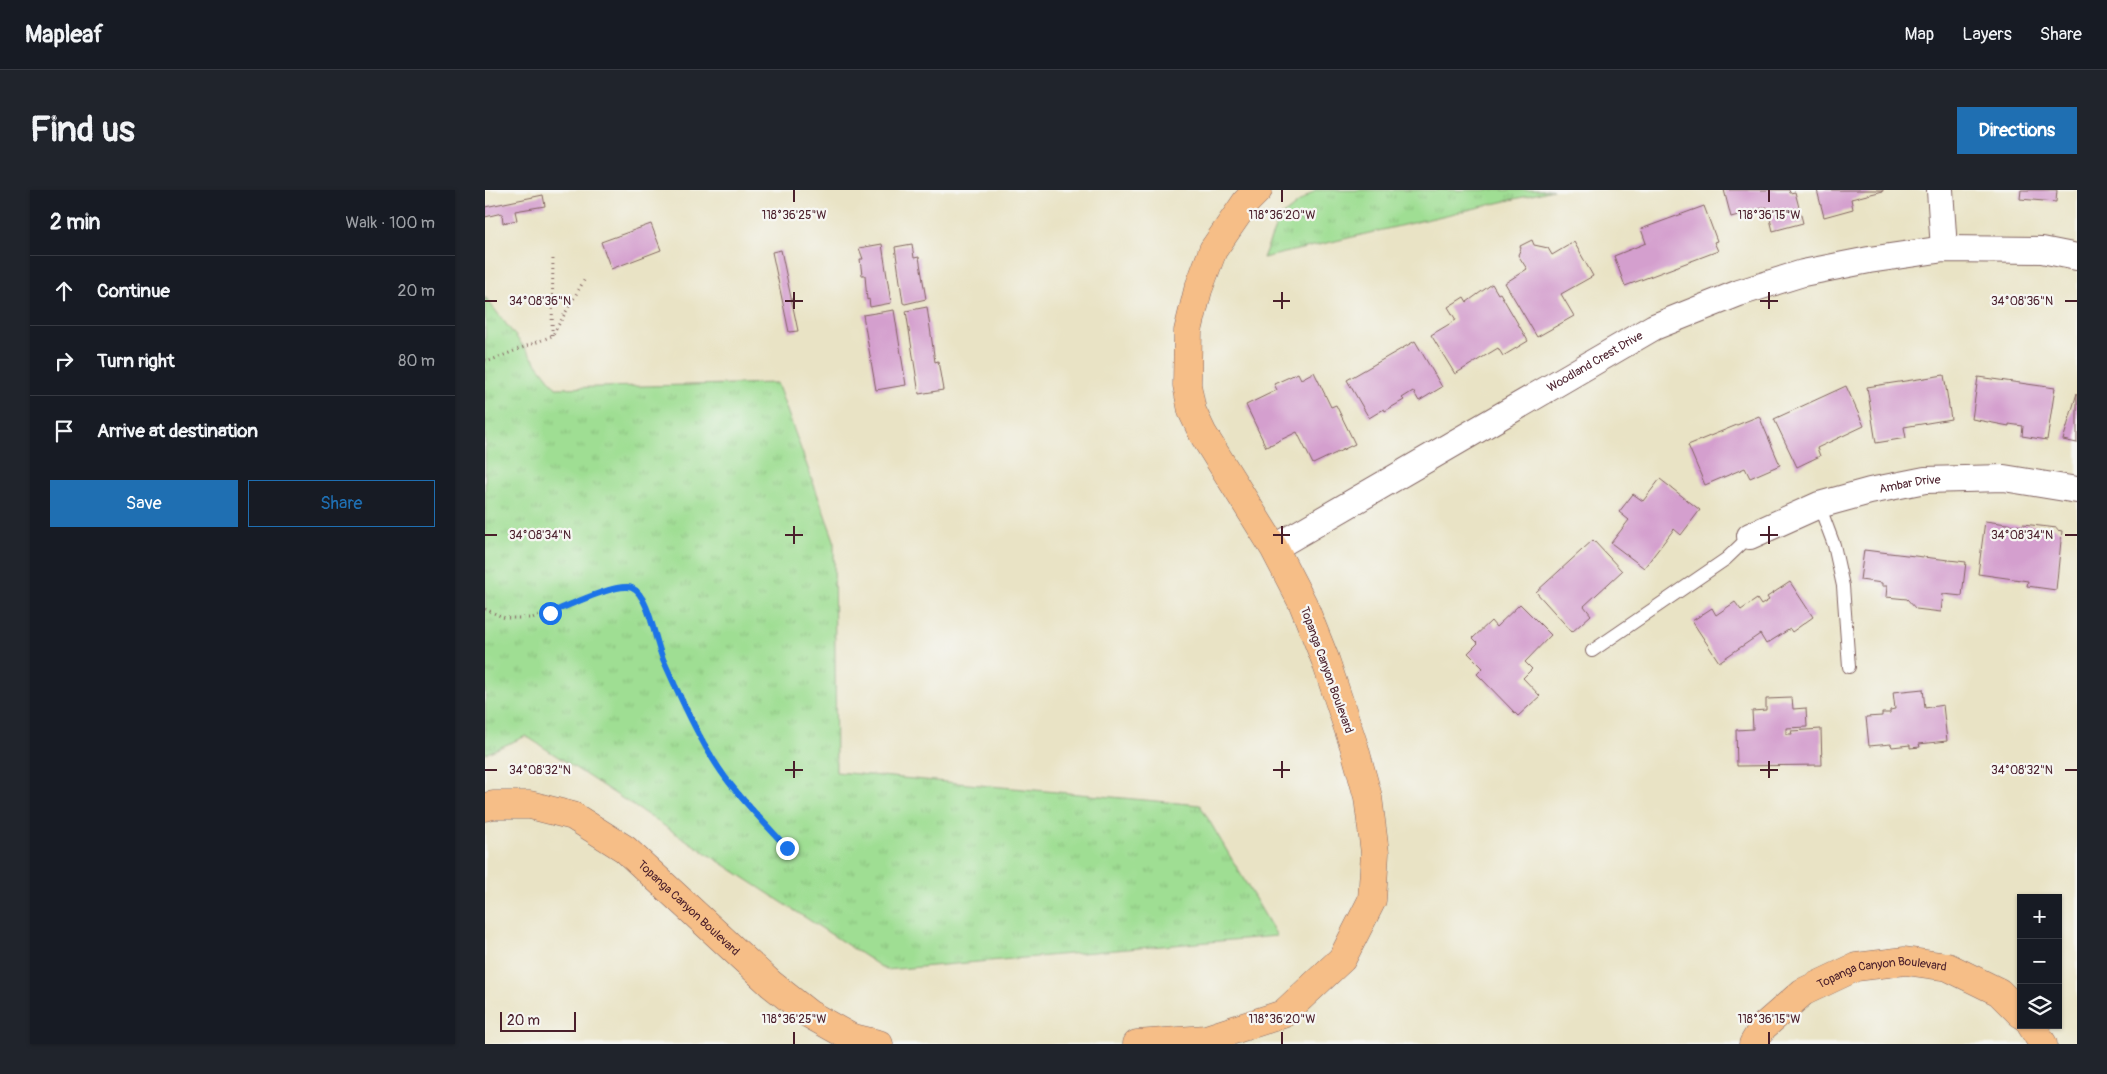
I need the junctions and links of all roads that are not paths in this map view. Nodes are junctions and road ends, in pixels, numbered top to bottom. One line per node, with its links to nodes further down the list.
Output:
1 (1258, 190): 8 (main road, Topanga Canyon Boulevard)
2 (1940, 190): 3 (street)
3 (1944, 249): 4 (street, Woodland Crest Drive); 8 (street, Woodland Crest Drive)
4 (2077, 257)
5 (2077, 490): 6 (street, Ambar Drive)
6 (1819, 505): 7 (street, Ambar Drive); 10 (lane)
7 (1749, 536): 9 (lane)
8 (1274, 548): 15 (main road, Topanga Canyon Boulevard)
9 (1592, 651)
10 (1849, 667)
11 (485, 807): 14 (main road, Topanga Canyon Boulevard)
12 (2017, 1010): 16 (main road, Topanga Canyon Boulevard)
13 (2034, 1029): 17 (main road)
14 (879, 1044)
15 (1137, 1044)
16 (1753, 1044)
17 (2043, 1044)

